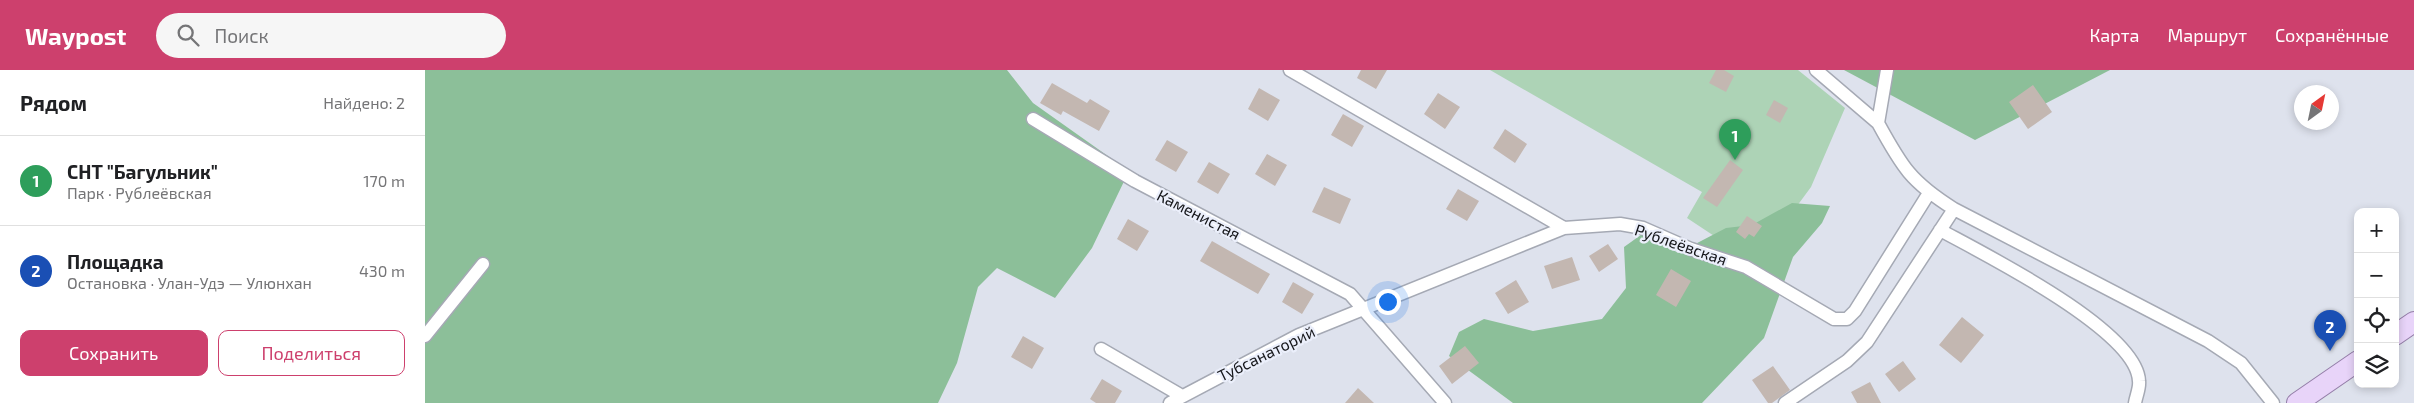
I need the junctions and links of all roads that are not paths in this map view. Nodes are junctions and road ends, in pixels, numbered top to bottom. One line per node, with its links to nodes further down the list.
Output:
1 (1290, 70): 8 (street)
2 (1816, 70): 5 (street)
3 (1887, 70): 5 (street)
4 (1033, 120): 11 (street, Каменистая)
5 (1878, 124): 6 (street)
6 (1929, 193): 7 (street); 8 (street, Рублеёвская)
7 (1954, 209): 9 (street); 22 (street)
8 (1564, 228): 11 (street, Рублеёвская)
9 (1941, 230): 20 (street); 21 (street)
10 (483, 264): 14 (street)
11 (1365, 309): 17 (street, Тубсанаторий); 19 (street, Каменистая)
12 (2414, 322): 13 (main road)
13 (2399, 332)
14 (425, 336)
15 (1101, 350): 17 (street)
16 (2354, 364): 23 (main road)
17 (1182, 396): 18 (street, Тубсанаторий)
18 (1170, 403)
19 (1445, 403)
20 (1785, 403)
21 (2135, 403)
22 (2273, 403)
23 (2297, 403)

